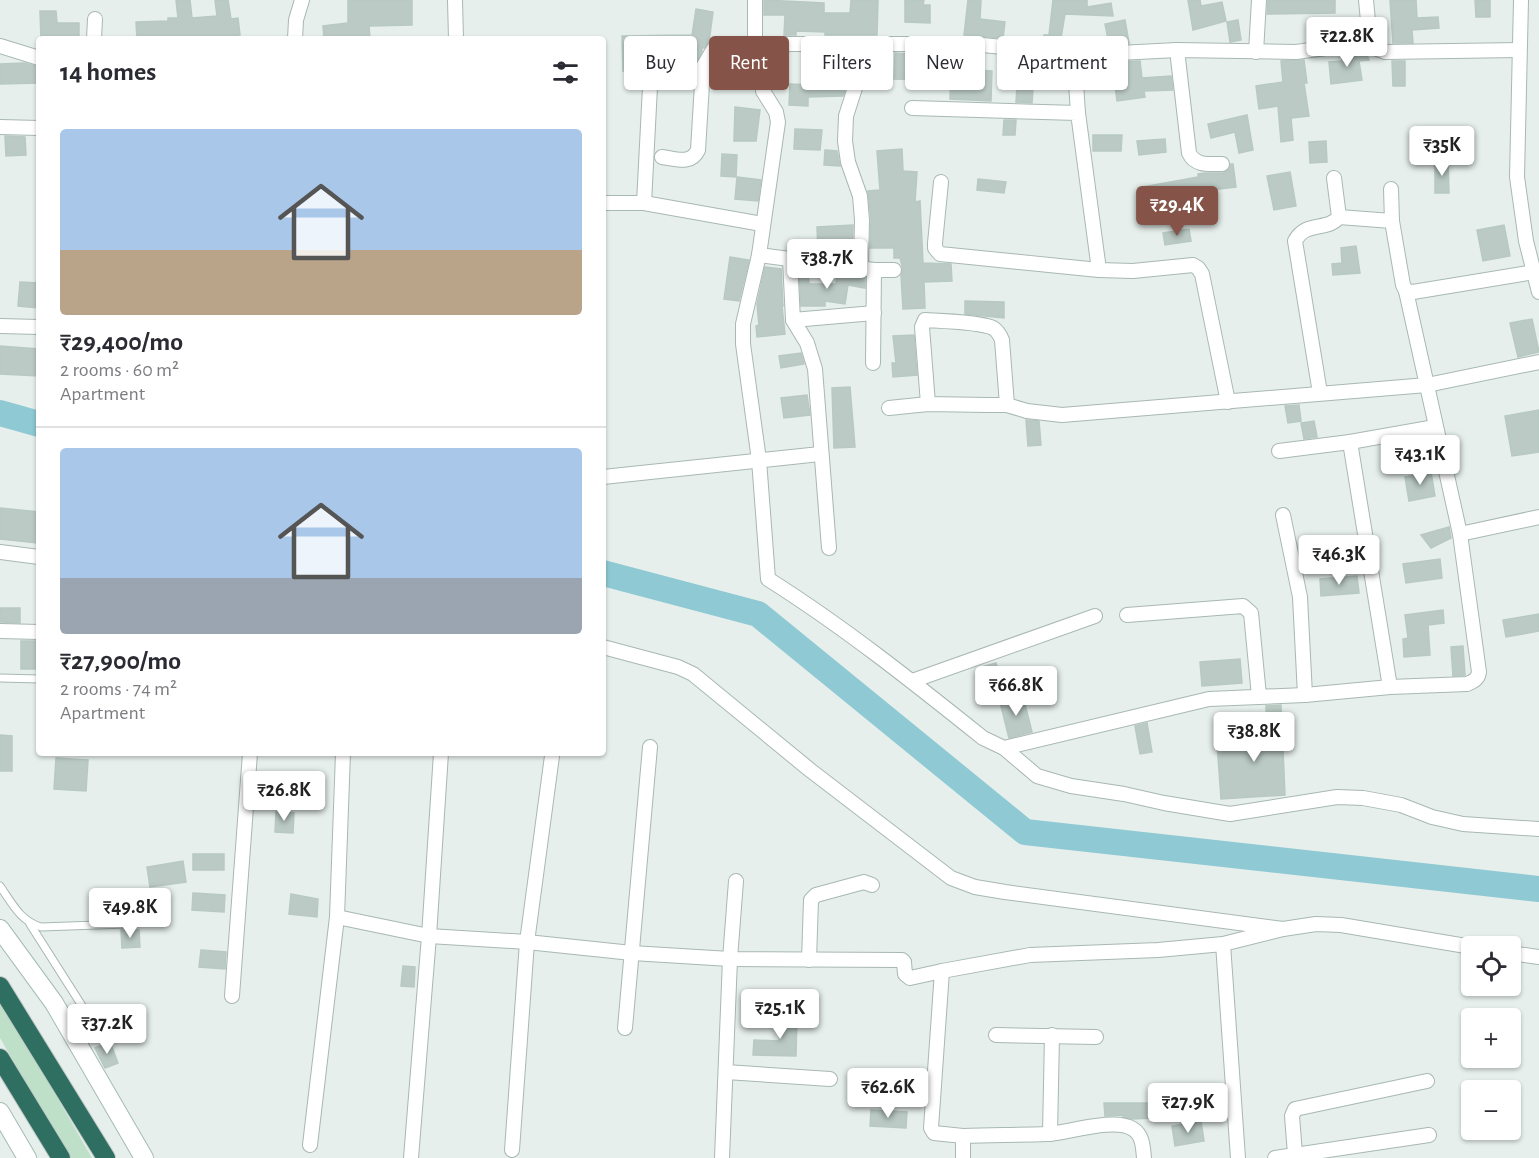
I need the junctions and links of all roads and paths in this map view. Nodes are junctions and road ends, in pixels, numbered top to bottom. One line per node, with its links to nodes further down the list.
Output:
1 (302, 0): 9 (street)
2 (455, 0): 10 (street)
3 (755, 0): 11 (street)
4 (1259, 0): 19 (street)
5 (1366, 0): 12 (street)
6 (1521, 0): 17 (street)
7 (95, 19): 8 (street)
8 (94, 36)
9 (295, 36)
10 (456, 36)
11 (757, 36)
12 (1370, 42): 17 (street); 19 (street)
13 (893, 44): 15 (street)
14 (0, 46): 21 (street)
15 (997, 46)
16 (1177, 50): 18 (street); 19 (street); 31 (street)
17 (1519, 50): 45 (street)
18 (1128, 52)
19 (1256, 52)
20 (709, 55): 30 (street)
21 (36, 57)
22 (650, 90): 36 (street)
23 (763, 90): 39 (street)
24 (854, 90): 42 (street)
25 (1076, 90): 27 (street)
26 (912, 108): 27 (street)
27 (1078, 113): 44 (street)
28 (0, 127): 29 (street)
29 (36, 128)
30 (662, 157)
31 (1222, 164)
32 (1334, 178): 37 (street)
33 (941, 182): 44 (street)
34 (1391, 189): 38 (street)
35 (606, 203): 36 (street)
36 (644, 203): 39 (street)
37 (1338, 217): 38 (street); 55 (street)
38 (1392, 221): 46 (street)
39 (762, 224): 40 (street)
40 (759, 255): 41 (street); 64 (street)
41 (790, 260): 42 (street); 49 (street)
42 (867, 268): 43 (street); 48 (street)
43 (894, 270)
44 (1099, 270): 56 (street)
45 (1534, 272): 46 (street); 47 (street)
46 (1406, 291): 54 (street)
47 (1539, 292)
48 (874, 313): 49 (street); 53 (street)
49 (793, 320): 63 (street)
50 (0, 326): 51 (street)
51 (36, 327)
52 (1539, 362): 54 (street)
53 (873, 363)
54 (1427, 385): 55 (street); 60 (street)
55 (1320, 393): 56 (street)
56 (1228, 402): 58 (street)
57 (928, 404): 58 (street); 58 (street); 59 (street)
58 (1007, 405)
59 (889, 408)
60 (1435, 426): 61 (street); 68 (street)
61 (1350, 442): 62 (street); 80 (street)
62 (1280, 451)
63 (820, 454): 64 (street); 69 (street)
64 (759, 460): 65 (street); 79 (street)
65 (606, 477)
66 (1283, 515): 81 (street)
67 (1539, 517): 68 (street)
68 (1460, 534): 80 (street)
69 (829, 548)
70 (0, 552): 71 (street)
71 (36, 557)
72 (1127, 615): 82 (street)
73 (1095, 616): 79 (street)
74 (0, 631): 75 (street)
75 (36, 632)
76 (606, 648): 97 (street)
77 (0, 678): 78 (lane)
78 (36, 679)
79 (912, 681): 84 (street)
80 (1390, 687): 81 (street)
81 (1305, 695): 82 (street)
82 (1259, 696): 84 (street)
83 (650, 747): 102 (street)
84 (1004, 748): 89 (street)
85 (250, 756): 109 (street)
86 (343, 756): 93 (street)
87 (441, 756): 98 (street)
88 (552, 756): 99 (street)
89 (1539, 830)
90 (736, 881): 105 (street)
91 (872, 885): 106 (street)
92 (0, 886): 94 (lane)
93 (337, 917): 98 (street); 123 (street)
94 (30, 924): 95 (lane); 110 (lane)
95 (126, 924)
96 (0, 929): 129 (street)
97 (1283, 929): 100 (street); 101 (street)
98 (429, 936): 99 (street); 130 (street)
99 (527, 942): 102 (street); 124 (street)
100 (1223, 944): 107 (street); 134 (street)
101 (1461, 945)
102 (632, 953): 105 (street); 111 (street)
103 (1521, 955): 104 (street)
104 (1539, 957)
105 (730, 959): 106 (street); 116 (street)
106 (810, 960): 107 (street)
107 (942, 971): 122 (street)
108 (0, 986): 128 (highway)
109 (232, 996)
110 (91, 1020)
111 (625, 1028)
112 (996, 1035): 113 (street)
113 (1052, 1035): 114 (street); 120 (street)
114 (1096, 1037)
115 (0, 1058): 127 (highway)
116 (726, 1072): 117 (street); 131 (street)
117 (830, 1079)
118 (1427, 1081): 125 (street)
119 (1, 1116): 126 (street)
120 (1050, 1134): 122 (street); 133 (street)
121 (1429, 1134): 125 (street)
122 (963, 1136): 132 (street)
123 (310, 1145)
124 (512, 1150)
125 (1295, 1154): 135 (street)
126 (27, 1158)
127 (61, 1158)
128 (106, 1158)
129 (144, 1158)
130 (411, 1158)
131 (722, 1158)
132 (963, 1158)
133 (1144, 1158)
134 (1238, 1158)
135 (1275, 1158)

